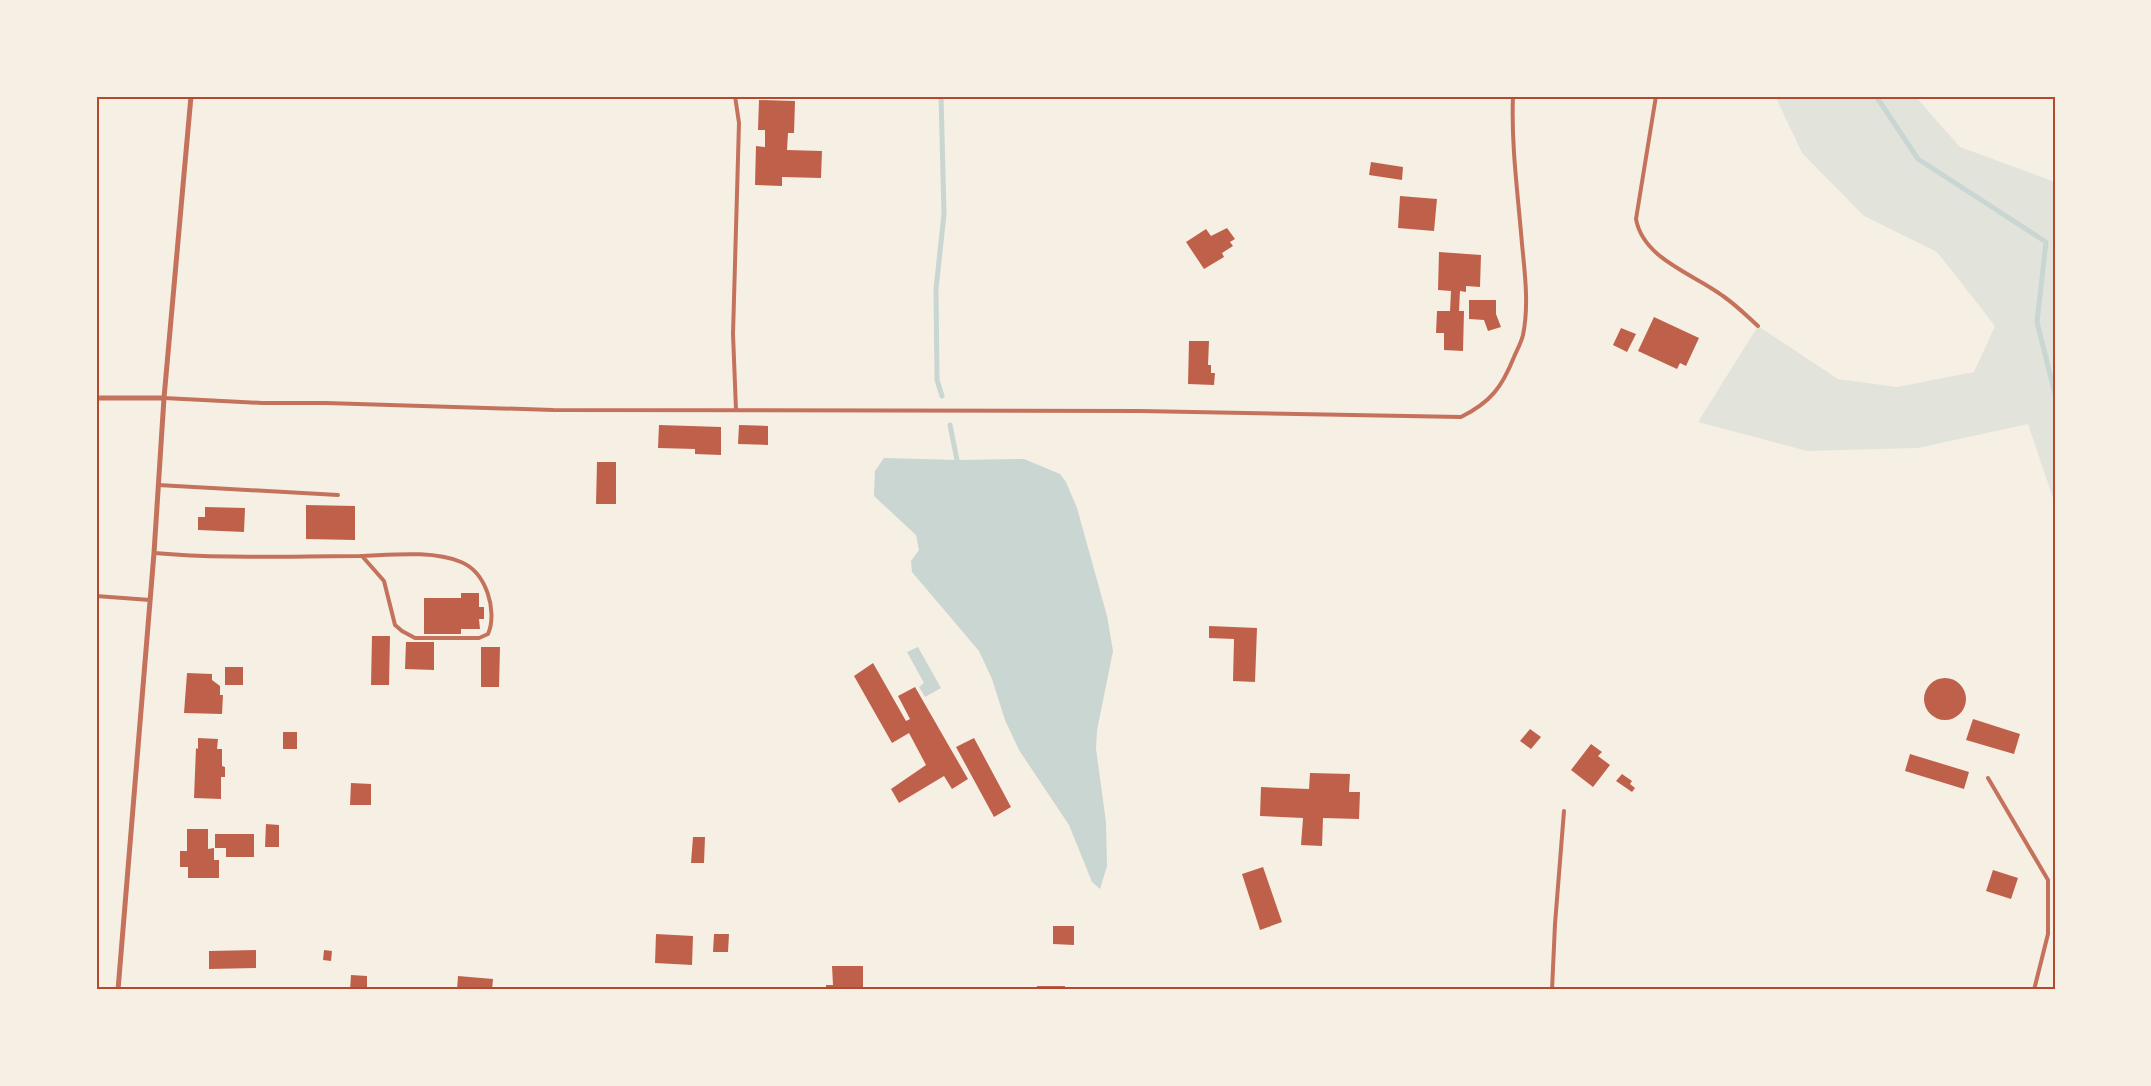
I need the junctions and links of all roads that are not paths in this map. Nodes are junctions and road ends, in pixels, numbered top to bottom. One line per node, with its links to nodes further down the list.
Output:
1 (191, 96): 7 (street)
2 (735, 96): 8 (lane)
3 (1513, 96): 8 (lane)
4 (1656, 96): 5 (lane)
5 (1758, 326)
6 (96, 398): 7 (street)
7 (164, 398): 8 (lane); 9 (street)
8 (736, 410)
9 (158, 485): 10 (lane); 11 (street)
10 (338, 495)
11 (154, 553): 12 (lane); 14 (street)
12 (362, 556): 12 (lane)
13 (96, 596): 14 (lane)
14 (150, 600): 17 (street)
15 (1988, 778): 19 (lane)
16 (1564, 811): 18 (lane)
17 (118, 990)
18 (1552, 990)
19 (2034, 990)

